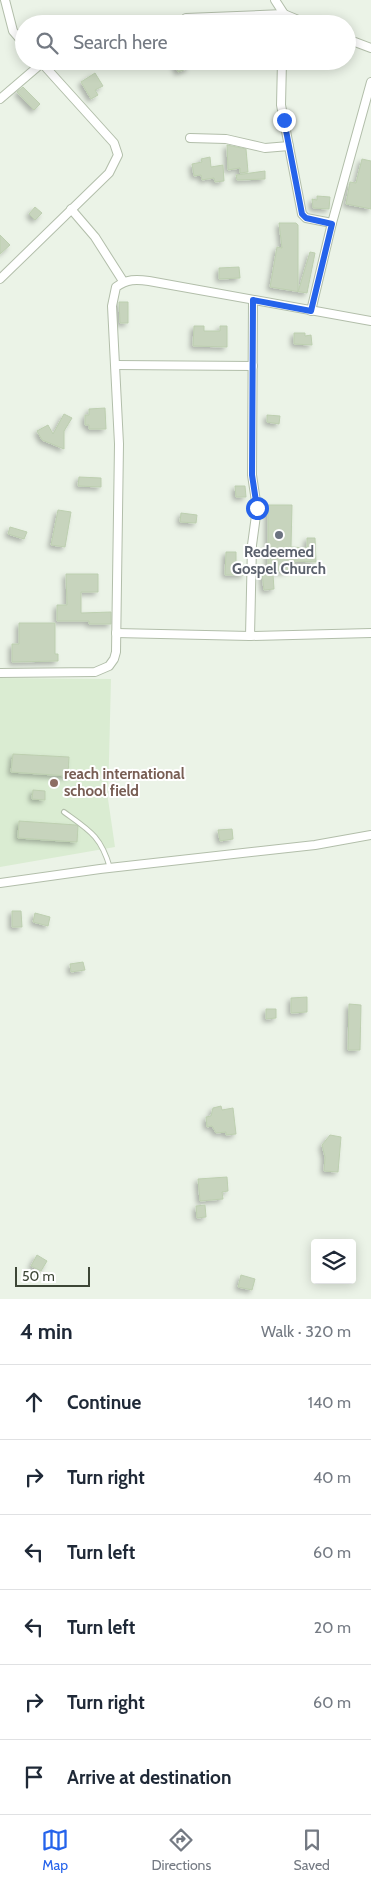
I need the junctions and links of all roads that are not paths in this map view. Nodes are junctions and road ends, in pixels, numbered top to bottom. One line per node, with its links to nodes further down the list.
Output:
1 (5, 0): 5 (street)
2 (275, 0): 3 (street)
3 (284, 14): 4 (street)
4 (260, 15)
5 (15, 33)
6 (356, 42): 7 (street)
7 (371, 48)
8 (32, 70): 12 (street)
9 (48, 70): 15 (street)
10 (282, 70): 14 (street)
11 (371, 82): 16 (street)
12 (0, 99)
13 (190, 138): 14 (street)
14 (289, 146): 16 (street)
15 (71, 209): 17 (street); 18 (street)
16 (332, 224): 20 (street)
17 (0, 279)
18 (124, 281): 19 (street); 22 (street)
19 (253, 300): 20 (street); 23 (street)
20 (311, 311): 21 (street)
21 (371, 322)
22 (116, 365): 23 (street); 24 (street)
23 (253, 366): 26 (street)
24 (116, 633): 26 (street); 27 (street)
25 (371, 633): 26 (street)
26 (250, 636)
27 (0, 673)
28 (64, 812): 30 (lane)
29 (371, 836): 30 (street)
30 (110, 868): 31 (street)
31 (0, 883)

